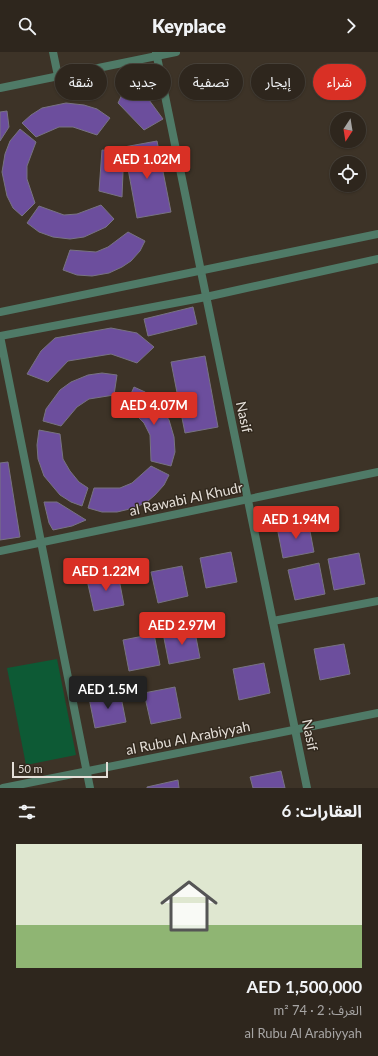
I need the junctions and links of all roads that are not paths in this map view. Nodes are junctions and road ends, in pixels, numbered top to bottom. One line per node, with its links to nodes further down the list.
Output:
1 (53, 52): 4 (street)
2 (176, 52): 3 (street)
3 (156, 54): 5 (street); 10 (street, Nasif)
4 (56, 64)
5 (107, 65)
6 (55, 77): 7 (street)
7 (0, 88)
8 (378, 234): 10 (street)
9 (378, 259): 11 (street)
10 (200, 271): 11 (street, Nasif); 12 (street)
11 (206, 297): 13 (street); 15 (street, Nasif)
12 (0, 312)
13 (0, 336): 16 (street)
14 (378, 472): 15 (street, al Rawabi Al Khudr)
15 (248, 499): 16 (street, al Rawabi Al Khudr); 19 (street, Nasif)
16 (41, 542): 17 (street, al Rawabi Al Khudr); 22 (street)
17 (0, 551)
18 (378, 601): 19 (street)
19 (273, 621): 21 (street, Nasif)
20 (378, 713): 21 (street, al Rubu Al Arabiyyah)
21 (296, 730): 22 (street, al Rubu Al Arabiyyah); 25 (street, Nasif)
22 (87, 771): 23 (street, al Rubu Al Arabiyyah); 24 (street)
23 (3, 788)
24 (90, 788)
25 (307, 788)

